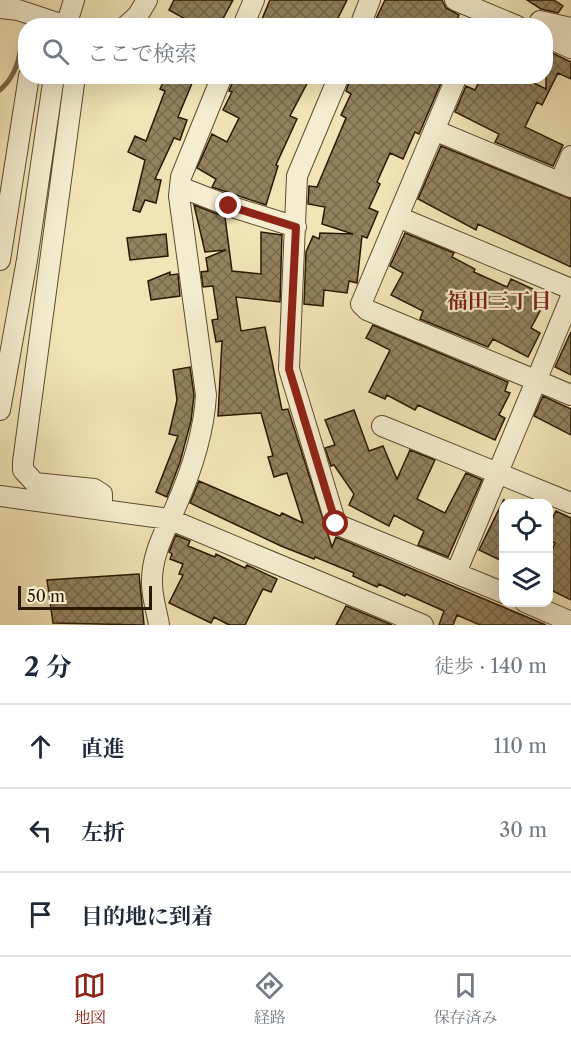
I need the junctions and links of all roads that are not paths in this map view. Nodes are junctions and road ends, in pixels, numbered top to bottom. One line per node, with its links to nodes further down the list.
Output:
1 (74, 0): 9 (street)
2 (147, 0): 10 (street)
3 (254, 0): 11 (street)
4 (370, 0): 12 (street)
5 (455, 0): 7 (street)
6 (0, 8): 8 (street)
7 (484, 13)
8 (29, 18)
9 (68, 18)
10 (135, 18)
11 (246, 18)
12 (363, 18)
13 (553, 24): 14 (street)
14 (571, 28)
15 (553, 40): 16 (street)
16 (571, 48)
17 (28, 84): 29 (street)
18 (53, 84): 34 (street)
19 (74, 84): 39 (street)
20 (219, 84): 26 (street)
21 (336, 84): 28 (street)
22 (454, 84): 23 (street)
23 (434, 130): 25 (street); 27 (street)
24 (571, 156): 25 (street)
25 (566, 185)
26 (180, 188): 28 (street); 40 (street)
27 (398, 217): 30 (street); 32 (street)
28 (296, 227): 41 (street)
29 (0, 260)
30 (571, 289)
31 (571, 297): 32 (street)
32 (536, 381): 33 (street); 36 (street)
33 (571, 395)
34 (0, 410)
35 (382, 426): 36 (street)
36 (498, 472): 38 (street); 41 (street)
37 (0, 496): 39 (street)
38 (571, 503)
39 (102, 510): 40 (street)
40 (169, 519): 45 (street); 46 (street)
41 (456, 573): 42 (street)
42 (499, 591)
43 (535, 607): 44 (street)
44 (571, 622)
45 (165, 625)
46 (423, 625)

